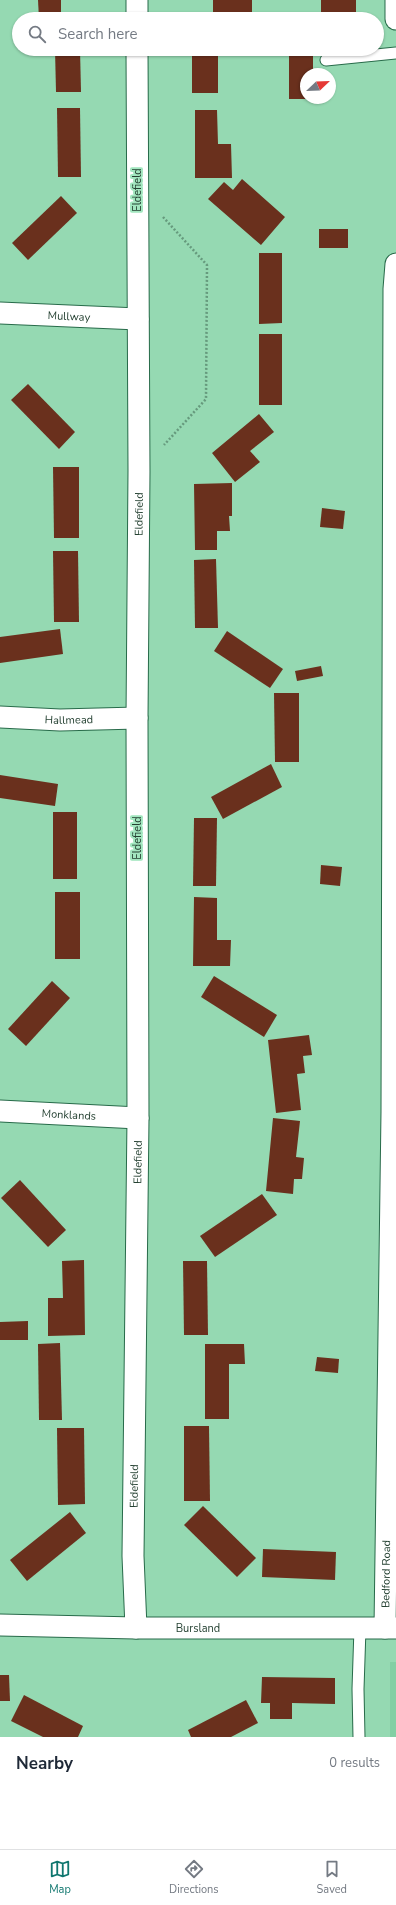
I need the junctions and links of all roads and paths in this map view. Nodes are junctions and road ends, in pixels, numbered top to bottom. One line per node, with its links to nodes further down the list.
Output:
1 (137, 0): 3 (street)
2 (396, 0): 4 (street)
3 (137, 12)
4 (396, 19)
5 (396, 53): 6 (lane)
6 (384, 54)
7 (137, 56): 10 (street, Eldefield)
8 (366, 56): 9 (lane)
9 (326, 60)
10 (137, 188): 13 (street, Eldefield); 15 (path)
11 (396, 264): 14 (street, Bedford Road)
12 (0, 313): 13 (street, Mullway)
13 (138, 319): 15 (street, Eldefield)
14 (395, 471): 19 (street, Bedford Road)
15 (139, 472): 17 (street, Eldefield)
16 (0, 717): 17 (street, Hallmead)
17 (137, 718): 20 (street, Eldefield)
18 (0, 1111): 20 (street, Monklands)
19 (394, 1112): 24 (street, Bedford Road)
20 (138, 1118): 22 (street, Eldefield)
21 (0, 1625): 22 (street, Bursland)
22 (136, 1628): 23 (street, Bursland)
23 (360, 1628): 24 (street, Bursland); 25 (lane)
24 (390, 1628)
25 (360, 1737)

